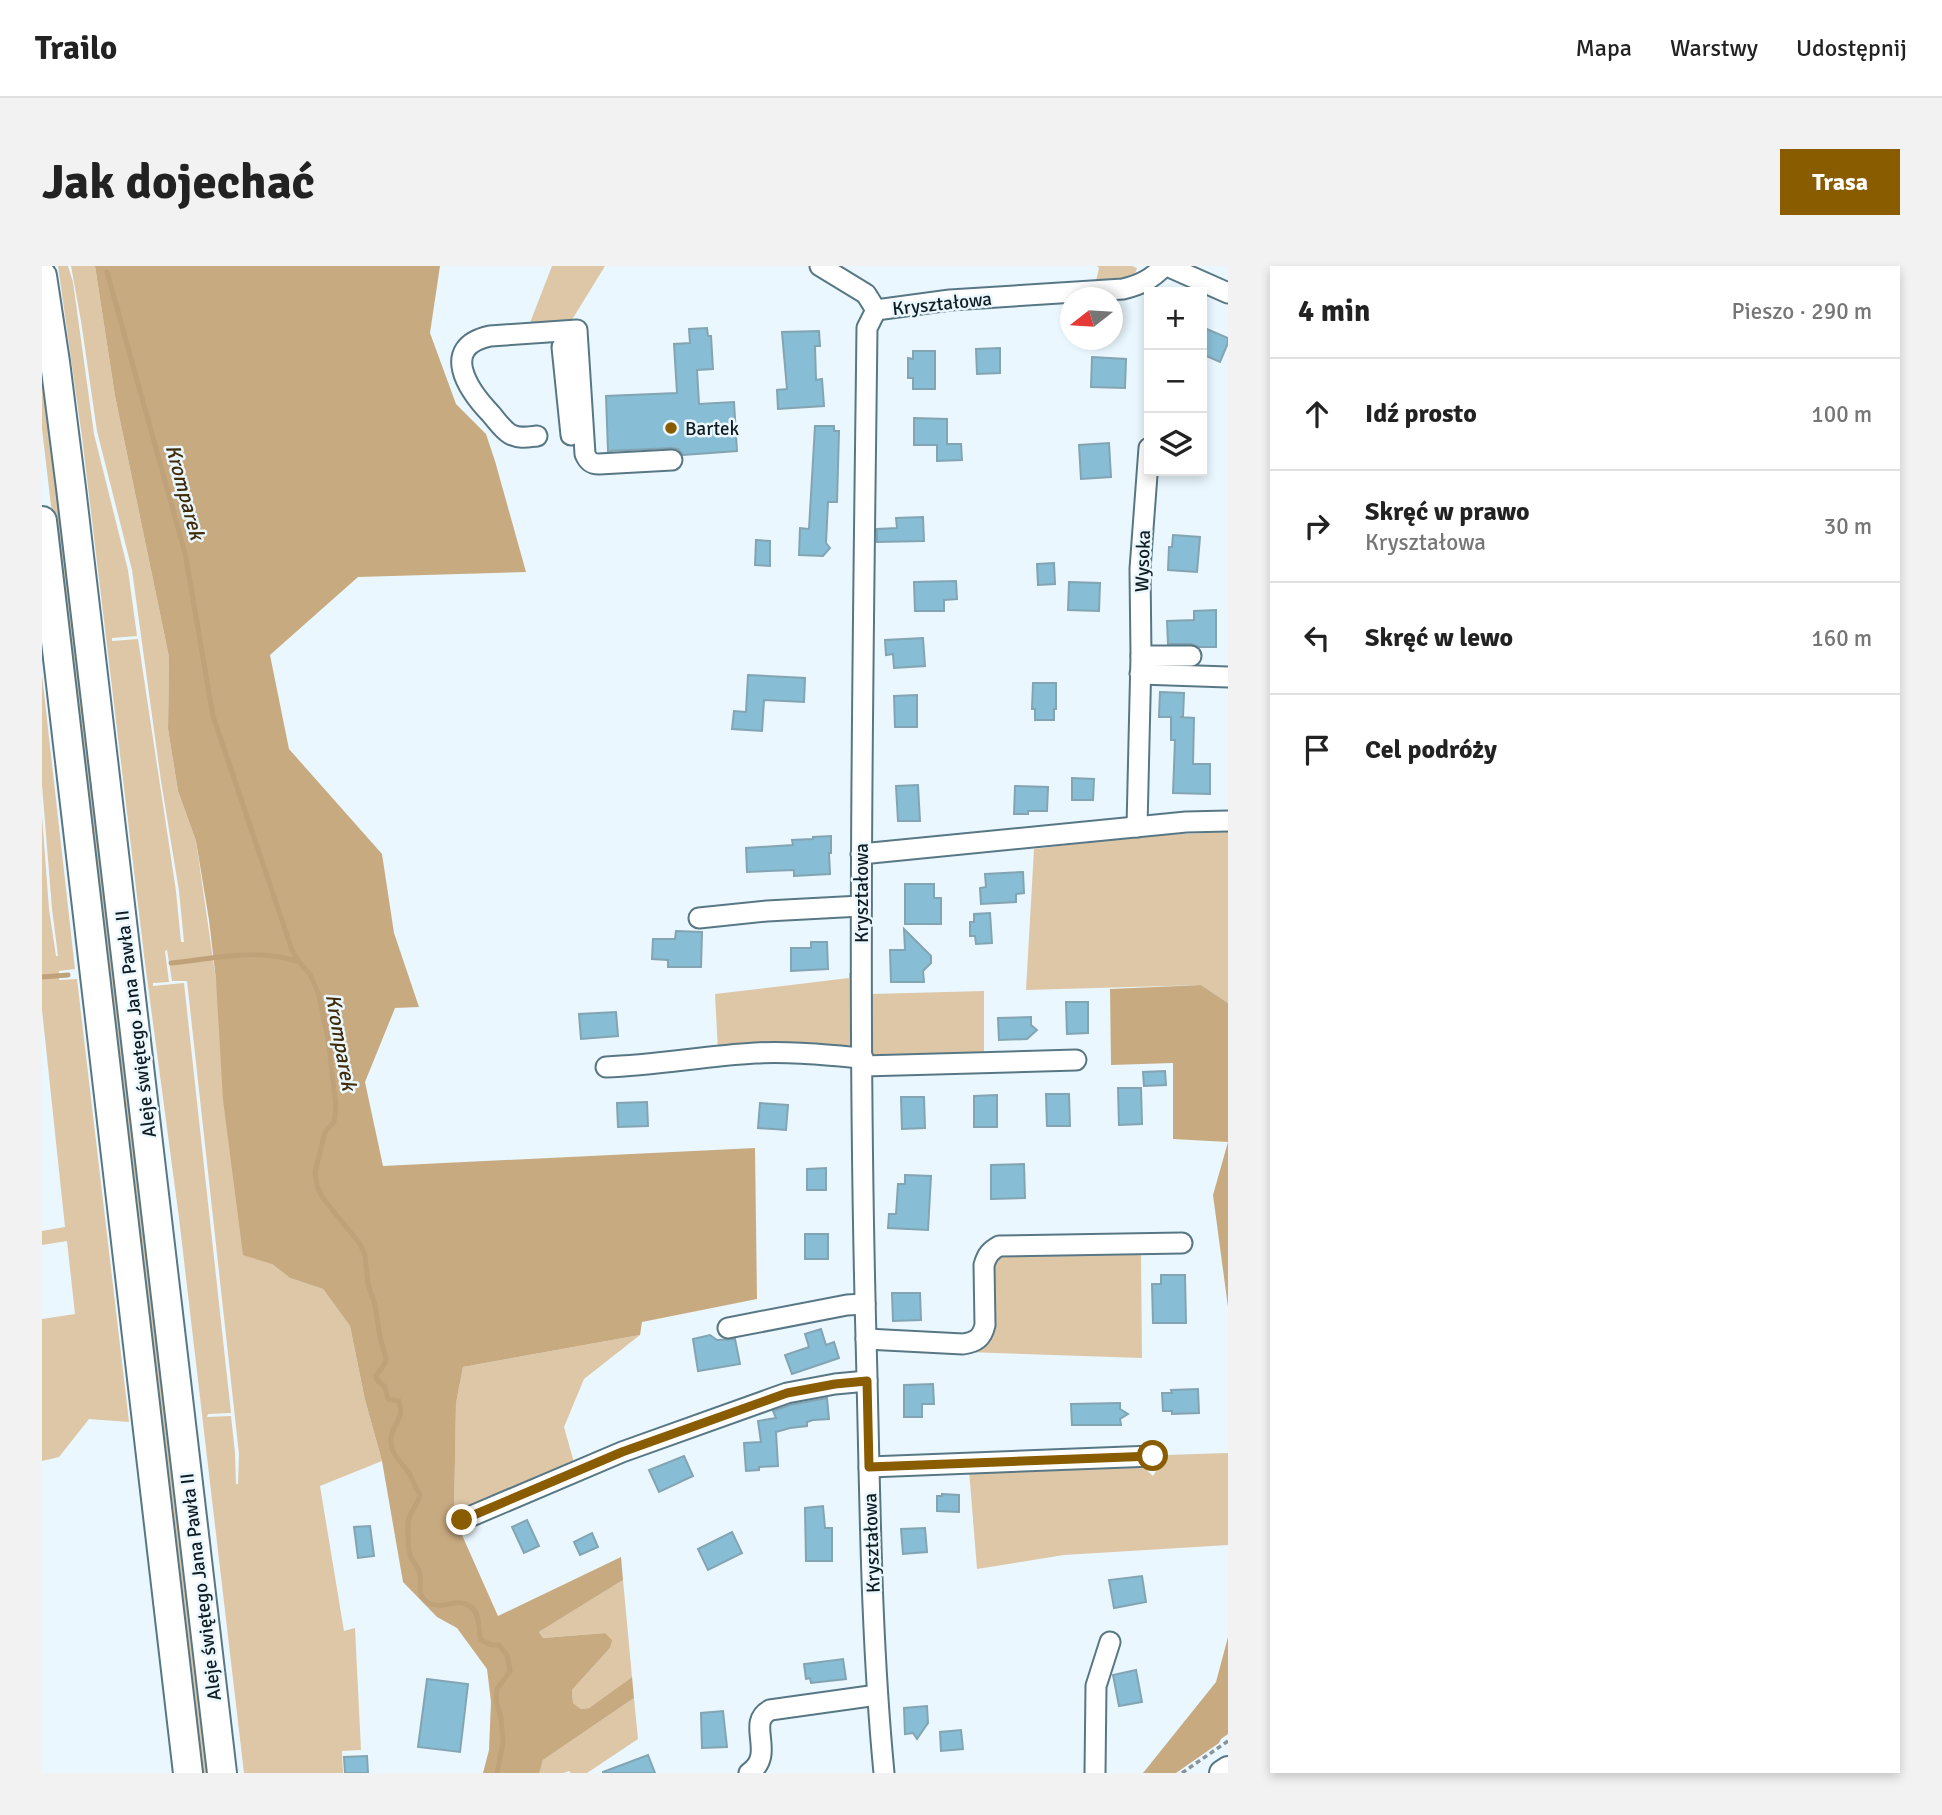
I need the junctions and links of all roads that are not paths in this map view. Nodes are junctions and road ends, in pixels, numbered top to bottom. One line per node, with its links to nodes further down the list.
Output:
1 (820, 266): 6 (street)
2 (1165, 266): 4 (street); 5 (street); 6 (street, Kryształowa)
3 (42, 276): 35 (highway, Aleje świętego Jana Pawła II)
4 (1163, 287)
5 (1228, 293)
6 (876, 310): 18 (street, Kryształowa)
7 (562, 347): 8 (street)
8 (571, 435)
9 (537, 436): 10 (street)
10 (672, 460)
11 (1147, 476): 14 (street, Wysoka)
12 (42, 521): 36 (highway, Aleje świętego Jana Pawła II)
13 (1191, 656): 14 (street)
14 (1140, 665): 15 (street); 17 (street, Wysoka)
15 (1228, 677)
16 (1228, 821): 17 (street)
17 (1137, 827): 18 (street)
18 (860, 854): 19 (street, Kryształowa)
19 (861, 906): 20 (street); 22 (street, Kryształowa)
20 (699, 918)
21 (1076, 1060): 22 (street)
22 (863, 1062): 23 (street); 25 (street, Kryształowa)
23 (606, 1067)
24 (1182, 1243): 27 (street)
25 (865, 1304): 26 (street); 27 (street, Kryształowa)
26 (728, 1328)
27 (866, 1339): 28 (street, Kryształowa)
28 (867, 1381): 30 (street, Kryształowa); 31 (street)
29 (1153, 1456): 30 (street)
30 (869, 1467): 33 (street, Kryształowa)
31 (462, 1520)
32 (1110, 1642): 39 (street)
33 (877, 1695): 37 (street); 38 (street, Kryształowa)
34 (1228, 1769): 40 (main road)
35 (222, 1770)
36 (188, 1773)
37 (749, 1773)
38 (884, 1773)
39 (1094, 1773)
40 (1222, 1773)

